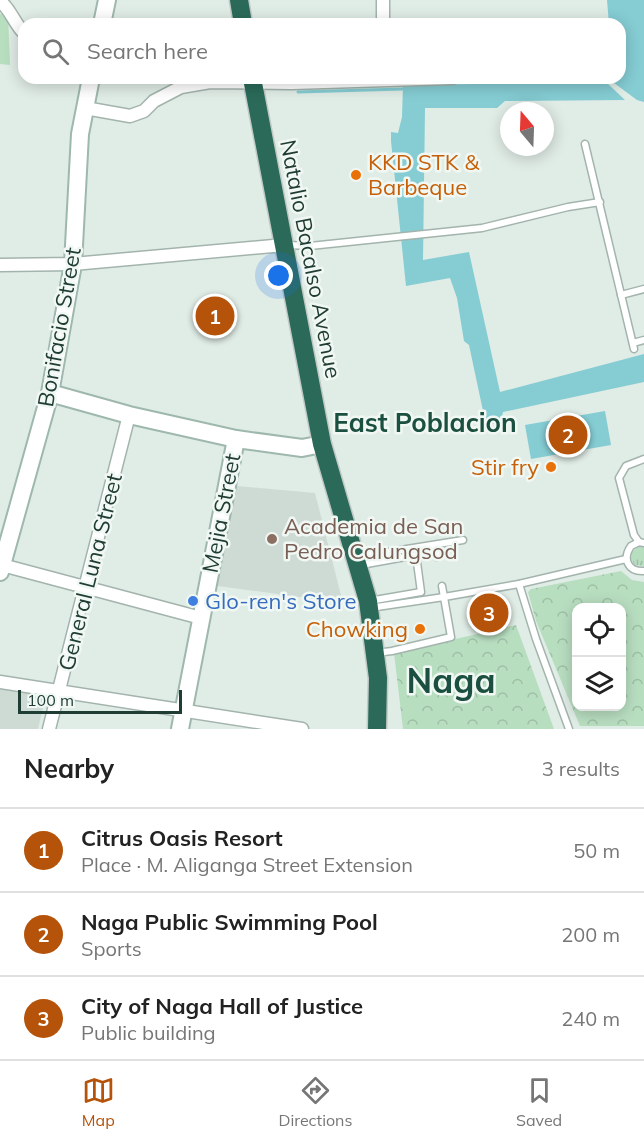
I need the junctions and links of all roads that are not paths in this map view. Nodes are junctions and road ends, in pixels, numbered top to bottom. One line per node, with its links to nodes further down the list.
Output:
1 (107, 0): 5 (street)
2 (239, 0): 6 (highway)
3 (382, 0): 7 (street)
4 (0, 1): 8 (street)
5 (103, 18)
6 (242, 18)
7 (383, 18)
8 (18, 26)
9 (90, 84): 12 (street, Bonifacio Street)
10 (198, 84): 12 (street)
11 (253, 84): 15 (highway, Natalio Bacalso Avenue)
12 (85, 108): 16 (street, Bonifacio Street)
13 (585, 144): 14 (lane)
14 (600, 202): 15 (lane); 19 (lane)
15 (284, 245): 16 (street); 24 (highway, Natalio Bacalso Avenue)
16 (72, 264): 17 (street); 21 (street, Bonifacio Street)
17 (0, 265)
18 (644, 289): 19 (lane)
19 (621, 295): 20 (lane)
20 (644, 340)
21 (50, 393): 22 (street); 32 (street, Bonifacio Street)
22 (129, 415): 23 (street); 36 (street, General Luna Street)
23 (236, 439): 24 (street); 39 (street, Mejia Street)
24 (322, 444): 31 (highway, Natalio Bacalso Avenue)
25 (644, 459): 27 (lane)
26 (463, 540): 28 (lane)
27 (641, 542): 30 (lane)
28 (436, 545): 29 (lane); 31 (lane)
29 (437, 557)
30 (626, 559): 33 (lane); 34 (lane)
31 (357, 562): 38 (highway, Natalio Bacalso Avenue); 38 (lane)
32 (1, 568): 36 (street)
33 (644, 571)
34 (519, 584): 37 (lane); 48 (lane)
35 (441, 585): 37 (lane)
36 (85, 587): 39 (street); 42 (street, General Luna Street)
37 (444, 597): 38 (lane); 40 (lane)
38 (369, 604): 40 (highway, Natalio Bacalso Avenue)
39 (201, 618): 43 (street, Mejia Street)
40 (376, 653): 47 (highway, Natalio Bacalso Avenue)
41 (0, 682): 42 (street)
42 (60, 691): 43 (street); 44 (street, General Luna Street)
43 (183, 710): 45 (street, Mejia Street); 46 (street)
44 (49, 729)
45 (180, 729)
46 (302, 729)
47 (377, 729)
48 (569, 729)

